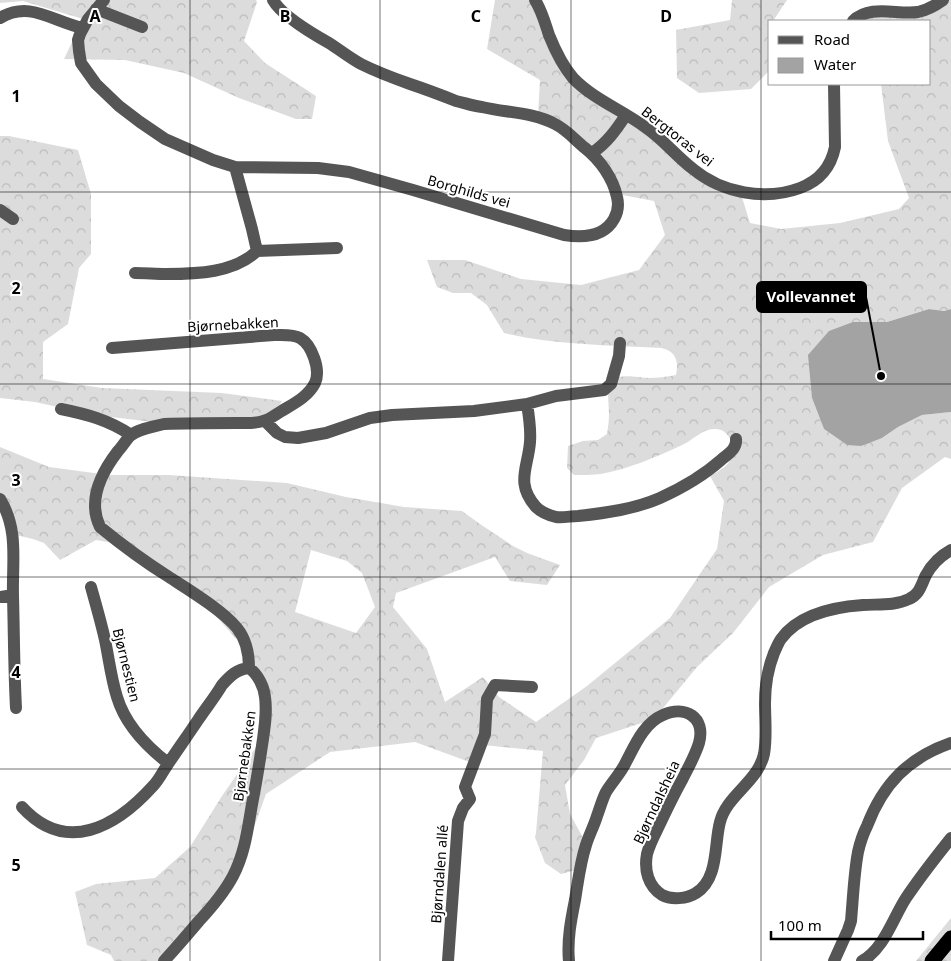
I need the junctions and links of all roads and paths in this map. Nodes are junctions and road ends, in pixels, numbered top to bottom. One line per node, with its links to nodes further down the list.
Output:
1 (272, 0): 11 (street, Borghilds vei)
2 (535, 0): 10 (street, Bergtoras vei)
3 (943, 0): 6 (street)
4 (100, 4): 7 (street, Borghilds vei); 8 (street, Borghilds vei)
5 (0, 18): 8 (street)
6 (854, 20)
7 (142, 27)
8 (83, 28): 12 (street, Borghilds vei)
9 (834, 85): 10 (street, Bergtoras vei)
10 (626, 115): 11 (street)
11 (592, 153): 12 (street, Borghilds vei)
12 (235, 167): 16 (street)
13 (0, 210): 14 (street)
14 (13, 219)
15 (337, 248): 16 (street)
16 (257, 251): 17 (street)
17 (135, 273)
18 (620, 343): 20 (street)
19 (112, 348): 22 (street, Bjørnebakken)
20 (527, 404): 22 (street); 24 (street)
21 (61, 409): 23 (street)
22 (265, 421): 23 (street, Bjørnebakken)
23 (131, 435): 29 (street, Bjørnebakken)
24 (736, 439)
25 (0, 499): 28 (street)
26 (951, 550): 39 (street, Bjørndalsheia)
27 (91, 588): 33 (street, Bjørnestien)
28 (6, 596): 31 (street)
29 (250, 668): 33 (street); 37 (street, Bjørnebakken)
30 (532, 687): 38 (street, Bjørndalen allé)
31 (16, 708)
32 (951, 743): 40 (street)
33 (168, 763): 34 (street)
34 (22, 807)
35 (951, 838): 41 (street)
36 (951, 938): 42 (highway)
37 (164, 961)
38 (448, 961)
39 (569, 961)
40 (834, 961)
41 (862, 961)
42 (932, 961)

